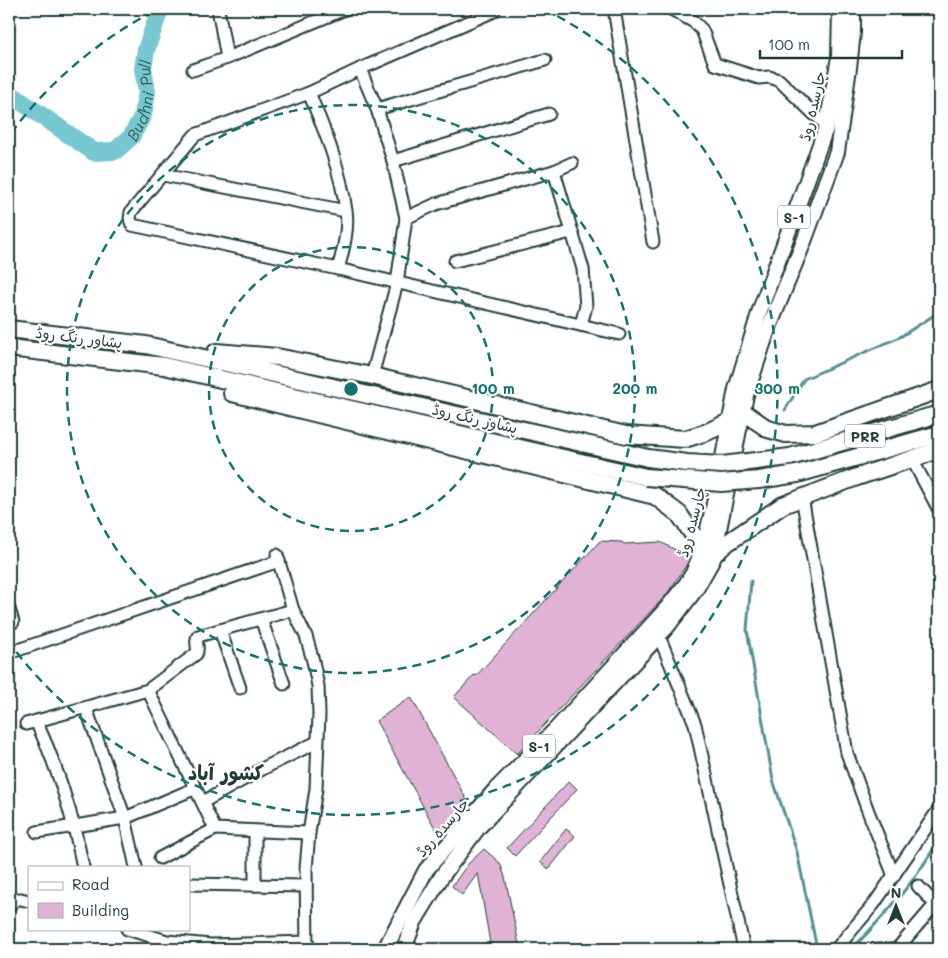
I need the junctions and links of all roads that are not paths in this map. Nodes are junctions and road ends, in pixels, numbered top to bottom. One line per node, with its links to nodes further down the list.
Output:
1 (218, 9): 8 (street)
2 (345, 9): 8 (street)
3 (614, 9): 24 (street)
4 (671, 9): 16 (street)
5 (840, 9): 10 (main road, چارسدہ روڈ / S-1)
6 (853, 9): 10 (main road, چارسدہ روڈ / S-1)
7 (494, 11): 11 (street)
8 (227, 58): 12 (street)
9 (545, 60): 14 (street)
10 (843, 68): 16 (main road, چارسدہ روڈ / S-1); 36 (main road, چارسدہ روڈ / S-1)
11 (360, 69): 13 (street); 14 (street)
12 (193, 70)
13 (309, 93): 20 (street); 21 (street)
14 (377, 109): 17 (street)
15 (549, 114): 17 (street)
16 (827, 125): 38 (main road, چارسدہ روڈ / S-1)
17 (393, 161): 22 (street)
18 (572, 163): 19 (street)
19 (554, 171): 22 (street); 23 (street)
20 (163, 175): 21 (street); 26 (street)
21 (346, 211): 26 (street)
22 (406, 218): 27 (street)
23 (571, 232): 25 (street); 28 (street)
24 (654, 242)
25 (455, 261)
26 (338, 268): 27 (street)
27 (397, 283): 28 (street); 34 (street)
28 (581, 325): 30 (street)
29 (9, 329): 31 (highway, پشاور رنگ روڈ)
30 (619, 334)
31 (146, 345): 34 (highway); 37 (highway, پشاور رنگ روڈ / PRR, bridge)
32 (9, 348): 33 (highway, پشاور رنگ روڈ)
33 (164, 366): 39 (highway, پشاور رنگ روڈ / PRR, bridge); 44 (highway)
34 (372, 376): 38 (highway)
35 (939, 390): 36 (highway)
36 (742, 410): 44 (main road, چارسدہ روڈ / S-1)
37 (939, 414)
38 (729, 422): 44 (main road, چارسدہ روڈ / S-1)
39 (939, 434)
40 (939, 450): 41 (highway)
41 (912, 459): 42 (highway); 43 (street)
42 (802, 498): 44 (highway); 69 (street)
43 (939, 510)
44 (709, 551): 50 (main road, چارسدہ روڈ / S-1); 80 (main road, چارسدہ روڈ / S-1)
45 (9, 609): 48 (street)
46 (293, 610): 47 (street); 51 (street); 56 (street)
47 (261, 619): 49 (street); 52 (street)
48 (13, 622)
49 (220, 630): 53 (street); 54 (street)
50 (659, 636): 81 (main road, چارسدہ روڈ / S-1); 82 (street)
51 (9, 653)
52 (284, 684)
53 (240, 688)
54 (148, 690): 55 (street); 57 (street)
55 (86, 708): 60 (street); 61 (street)
56 (317, 742): 58 (street); 65 (street)
57 (196, 788): 58 (street); 60 (street)
58 (203, 802): 62 (street)
59 (939, 809): 69 (street)
60 (125, 818): 61 (street); 68 (street)
61 (75, 827): 64 (street); 67 (street)
62 (215, 829): 63 (street); 66 (street)
63 (256, 831): 65 (street); 71 (street)
64 (37, 832)
65 (309, 833): 72 (street)
66 (160, 858)
67 (83, 866)
68 (136, 866)
69 (894, 876): 83 (street)
70 (190, 884): 71 (street)
71 (255, 885): 72 (street)
72 (306, 886): 79 (street)
73 (918, 886): 75 (street)
74 (28, 901): 76 (street)
75 (938, 904): 84 (street)
76 (9, 906)
77 (133, 930): 78 (street)
78 (146, 932): 79 (street)
79 (307, 946)
80 (385, 949)
81 (404, 949)
82 (744, 949)
83 (836, 949)
84 (897, 949)

